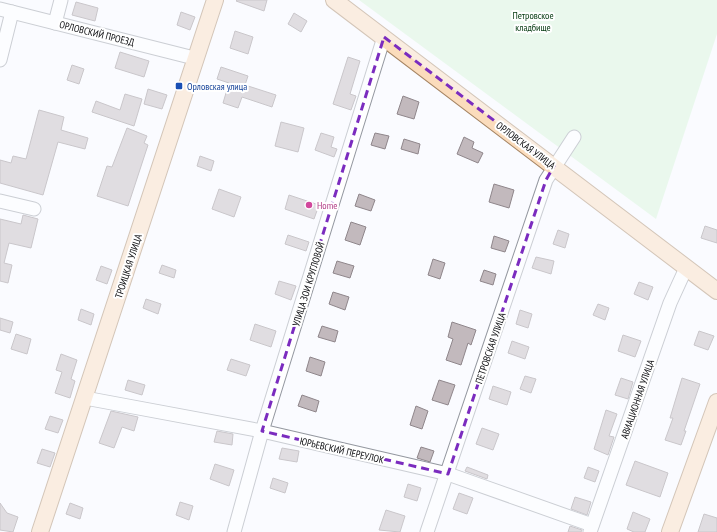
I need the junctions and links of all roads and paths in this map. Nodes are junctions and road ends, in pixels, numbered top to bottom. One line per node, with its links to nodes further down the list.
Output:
1 (61, 0): 5 (street)
2 (215, 0): 7 (main road, ТРОИЦКАЯ УЛИЦА)
3 (334, 0): 6 (main road, ОРЛОВСКАЯ УЛИЦА)
4 (6, 11): 5 (street, ОРЛОВСКИЙ ПРОЕЗД); 8 (street)
5 (55, 22): 7 (street, ОРЛОВСКИЙ ПРОЕЗД)
6 (384, 37): 10 (main road, ОРЛОВСКАЯ УЛИЦА); 17 (street, УЛИЦА ЗОИ КРУГЛОВОЙ)
7 (194, 58): 15 (main road, ТРОИЦКАЯ УЛИЦА)
8 (0, 60)
9 (574, 137): 10 (street, ПЕТРОВСКАЯ УЛИЦА)
10 (554, 166): 13 (main road, ОРЛОВСКАЯ УЛИЦА); 18 (street, ПЕТРОВСКАЯ УЛИЦА)
11 (0, 201): 12 (street)
12 (34, 209)
13 (686, 268): 14 (main road, ОРЛОВСКАЯ УЛИЦА); 19 (street, АВИАЦИОННАЯ УЛИЦА)
14 (717, 292)
15 (85, 398): 17 (street, ЮРЬЕВСКИЙ ПЕРЕУЛОК); 20 (main road, ТРОИЦКАЯ УЛИЦА)
16 (717, 402): 23 (main road)
17 (262, 431): 18 (street, ЮРЬЕВСКИЙ ПЕРЕУЛОК); 21 (street, УЛИЦА ЗОИ КРУГЛОВОЙ)
18 (448, 474): 19 (street, ЮРЬЕВСКИЙ ПЕРЕУЛОК); 22 (street, ПЕТРОВСКАЯ УЛИЦА)
19 (591, 529)
20 (40, 532)
21 (234, 532)
22 (427, 532)
23 (670, 532)

